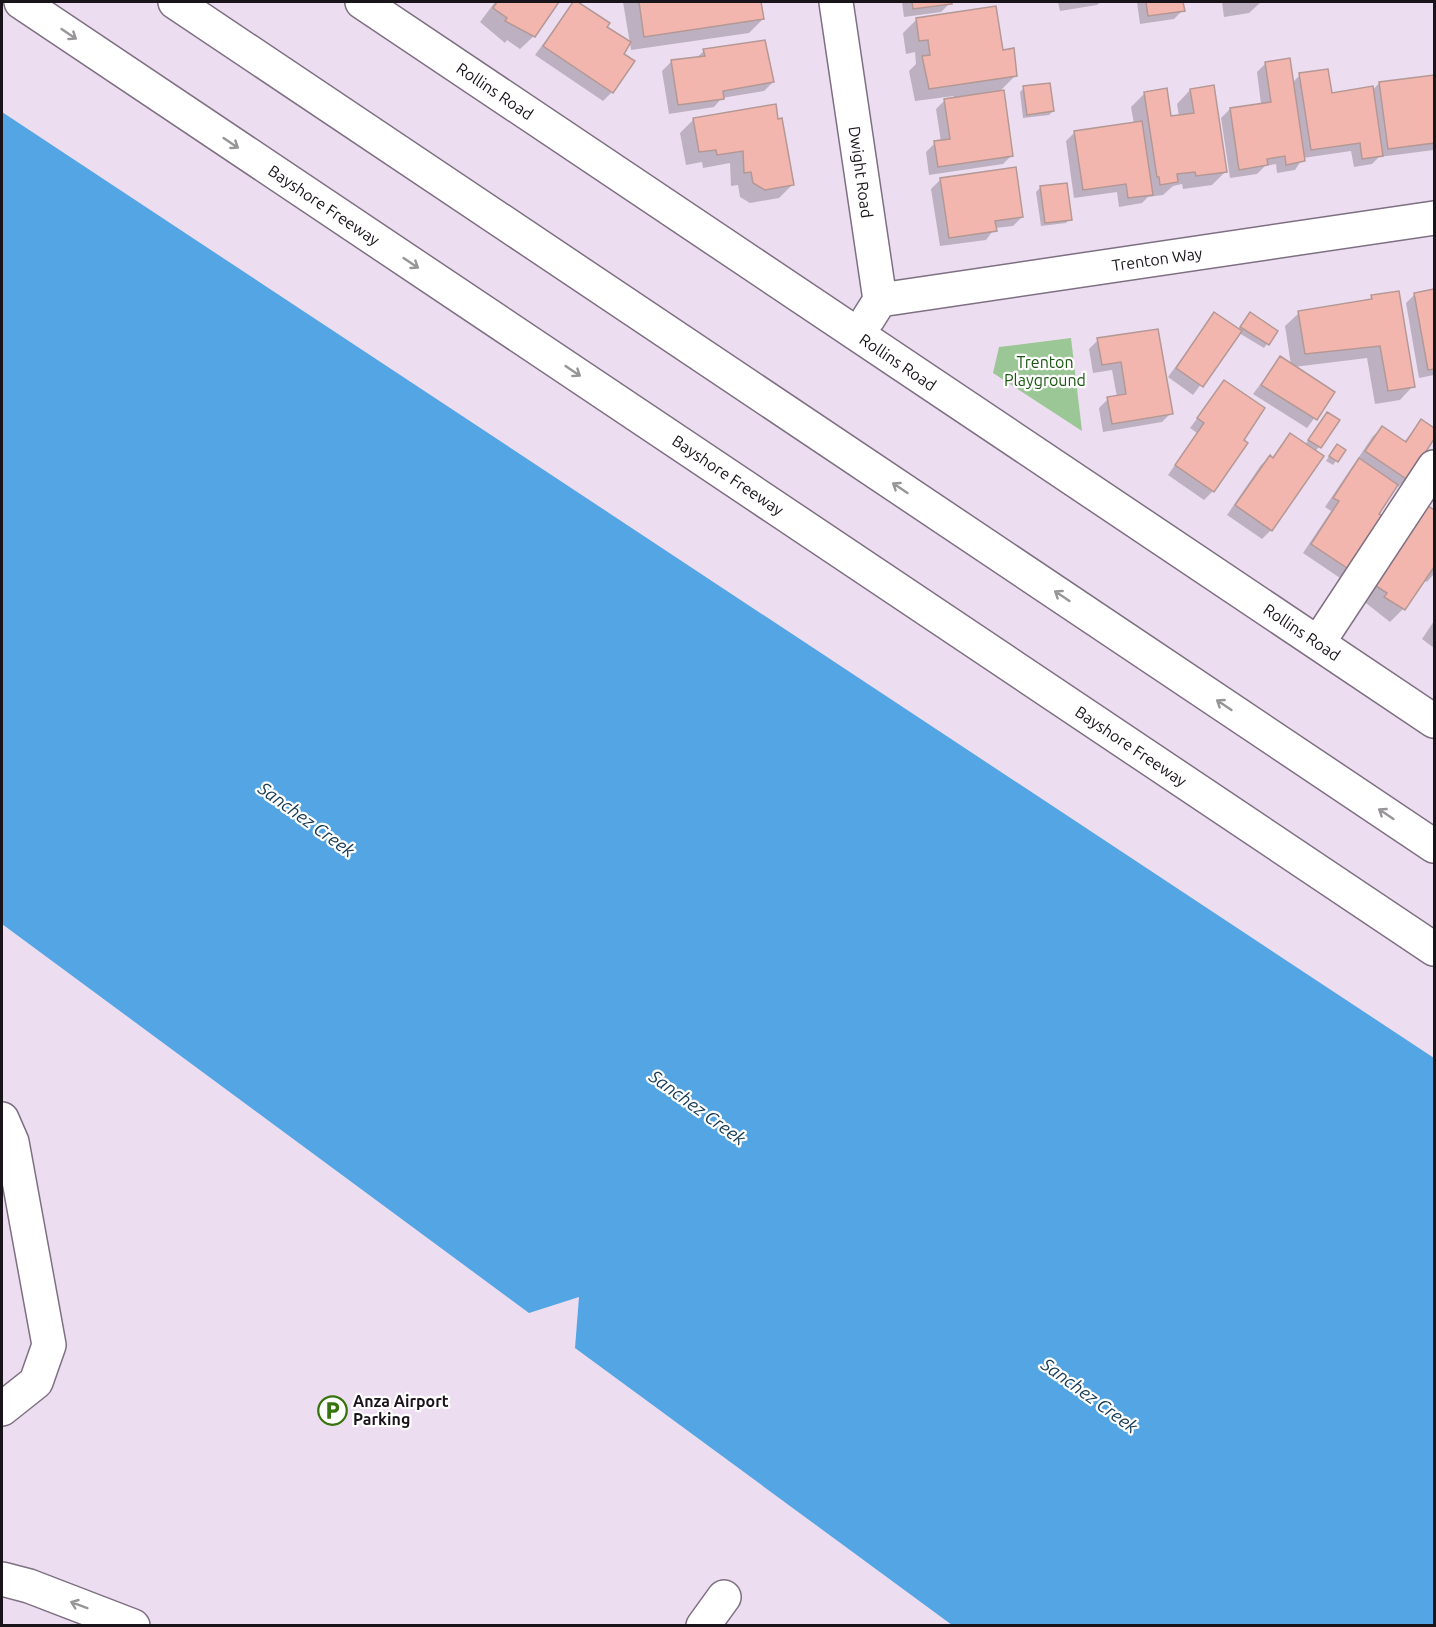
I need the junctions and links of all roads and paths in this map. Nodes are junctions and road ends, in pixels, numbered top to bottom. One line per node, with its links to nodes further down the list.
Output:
1 (21, 2): 12 (main road, Bayshore Freeway, one-way to 12)
2 (175, 2): 11 (main road, one-way to 2)
3 (362, 2): 7 (main road, Rollins Road)
4 (836, 2): 6 (main road, Dwight Road)
5 (1434, 218): 6 (main road, Trenton Way)
6 (880, 300): 7 (main road)
7 (858, 336): 9 (main road, Rollins Road)
8 (1434, 467): 9 (main road)
9 (1318, 644): 10 (main road, Rollins Road)
10 (1434, 721)
11 (1434, 846)
12 (1434, 950)
13 (2, 1119): 14 (main road)
14 (2, 1409)
15 (2, 1579): 17 (main road, one-way to 15)
16 (724, 1597): 18 (main road)
17 (133, 1626)
18 (703, 1626)

